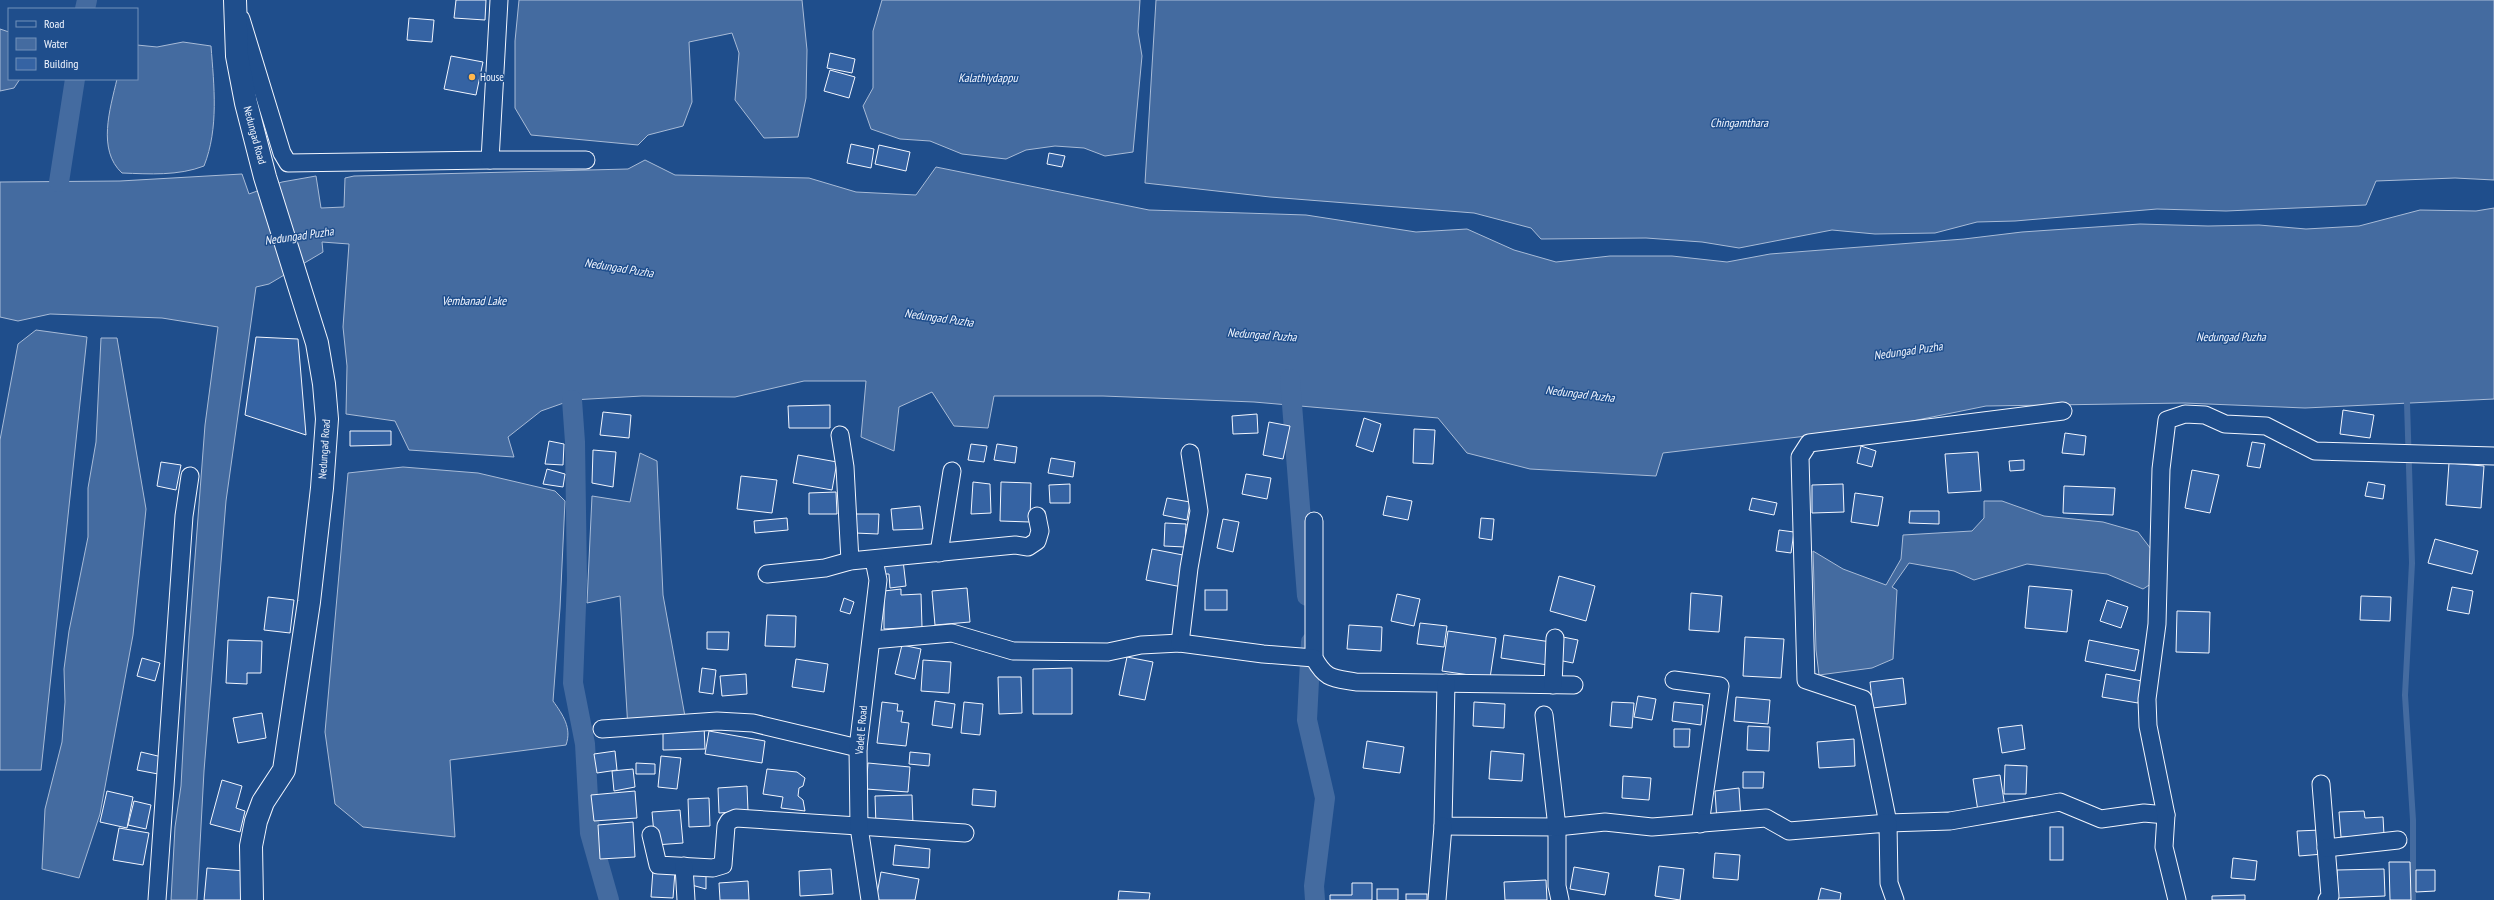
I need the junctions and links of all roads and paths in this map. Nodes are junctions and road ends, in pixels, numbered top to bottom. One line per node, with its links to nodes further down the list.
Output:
1 (235, 0): 3 (street); 41 (street, Nedungad Road)
2 (498, 0): 3 (street)
3 (490, 160): 4 (street)
4 (586, 160)
5 (2063, 411): 30 (street)
6 (840, 435): 15 (street)
7 (1190, 453): 19 (street)
8 (2494, 456): 29 (street)
9 (952, 471): 13 (street)
10 (190, 476): 40 (street)
11 (1037, 516): 13 (street)
12 (1314, 521): 20 (street)
13 (939, 553): 14 (street)
14 (874, 560): 15 (street); 18 (street, Vadel E Road)
15 (850, 561): 16 (street)
16 (767, 574)
17 (1555, 638): 23 (street)
18 (872, 640): 19 (street); 27 (street, Vadel E Road)
19 (1180, 643): 20 (street)
20 (1310, 658): 22 (street)
21 (1674, 680): 31 (street)
22 (1446, 683): 23 (street); 32 (street)
23 (1554, 685): 24 (street)
24 (1574, 685)
25 (1544, 715): 34 (street)
26 (602, 729): 27 (street)
27 (858, 748): 33 (street, Vadel E Road)
28 (2322, 784): 38 (street)
29 (2166, 815): 30 (street); 47 (street)
30 (1888, 823): 31 (street); 46 (street)
31 (1700, 824): 34 (street)
32 (1443, 826): 34 (street); 44 (street)
33 (859, 827): 35 (street); 39 (street); 43 (street, Vadel E Road)
34 (1557, 827): 45 (street)
35 (965, 833)
36 (651, 835): 39 (street)
37 (2398, 840): 38 (street)
38 (2326, 848): 48 (street)
39 (684, 866): 42 (street)
40 (157, 900)
41 (252, 900)
42 (686, 900)
43 (870, 900)
44 (1437, 900)
45 (1560, 900)
46 (1895, 900)
47 (2177, 900)
48 (2327, 900)

